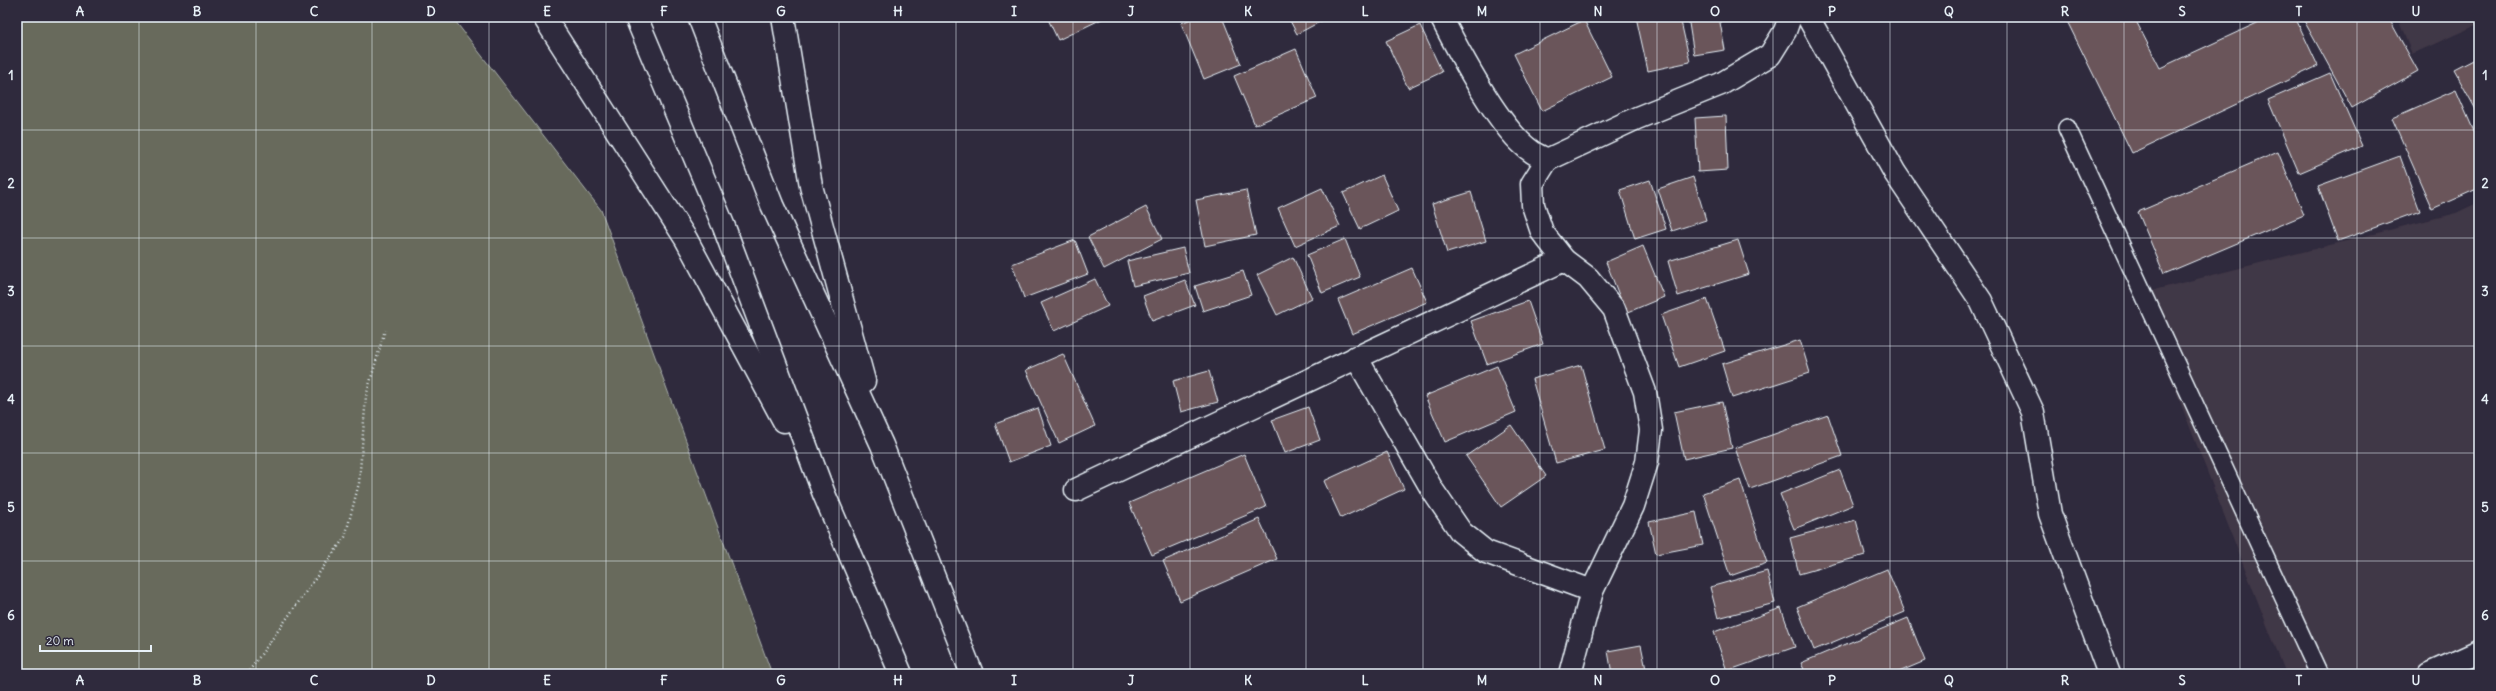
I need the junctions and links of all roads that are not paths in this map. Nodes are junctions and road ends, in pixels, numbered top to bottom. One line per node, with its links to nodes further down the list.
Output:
1 (544, 17): 14 (main road)
2 (636, 17): 14 (main road)
3 (699, 17): 12 (main road)
4 (783, 17): 12 (main road)
5 (1441, 17): 9 (main road)
6 (1790, 17): 9 (main road)
7 (1808, 17): 20 (main road)
8 (2067, 128): 21 (lane)
9 (1547, 160): 10 (main road)
10 (1564, 260): 11 (main road); 15 (main road)
11 (1356, 357): 13 (main road); 15 (main road)
12 (882, 445): 18 (main road)
13 (1076, 490)
14 (824, 494): 17 (main road)
15 (1592, 592): 19 (main road)
16 (2479, 652): 22 (main road)
17 (901, 674)
18 (972, 674)
19 (1570, 674)
20 (2110, 674)
21 (2319, 674)
22 (2430, 674)

